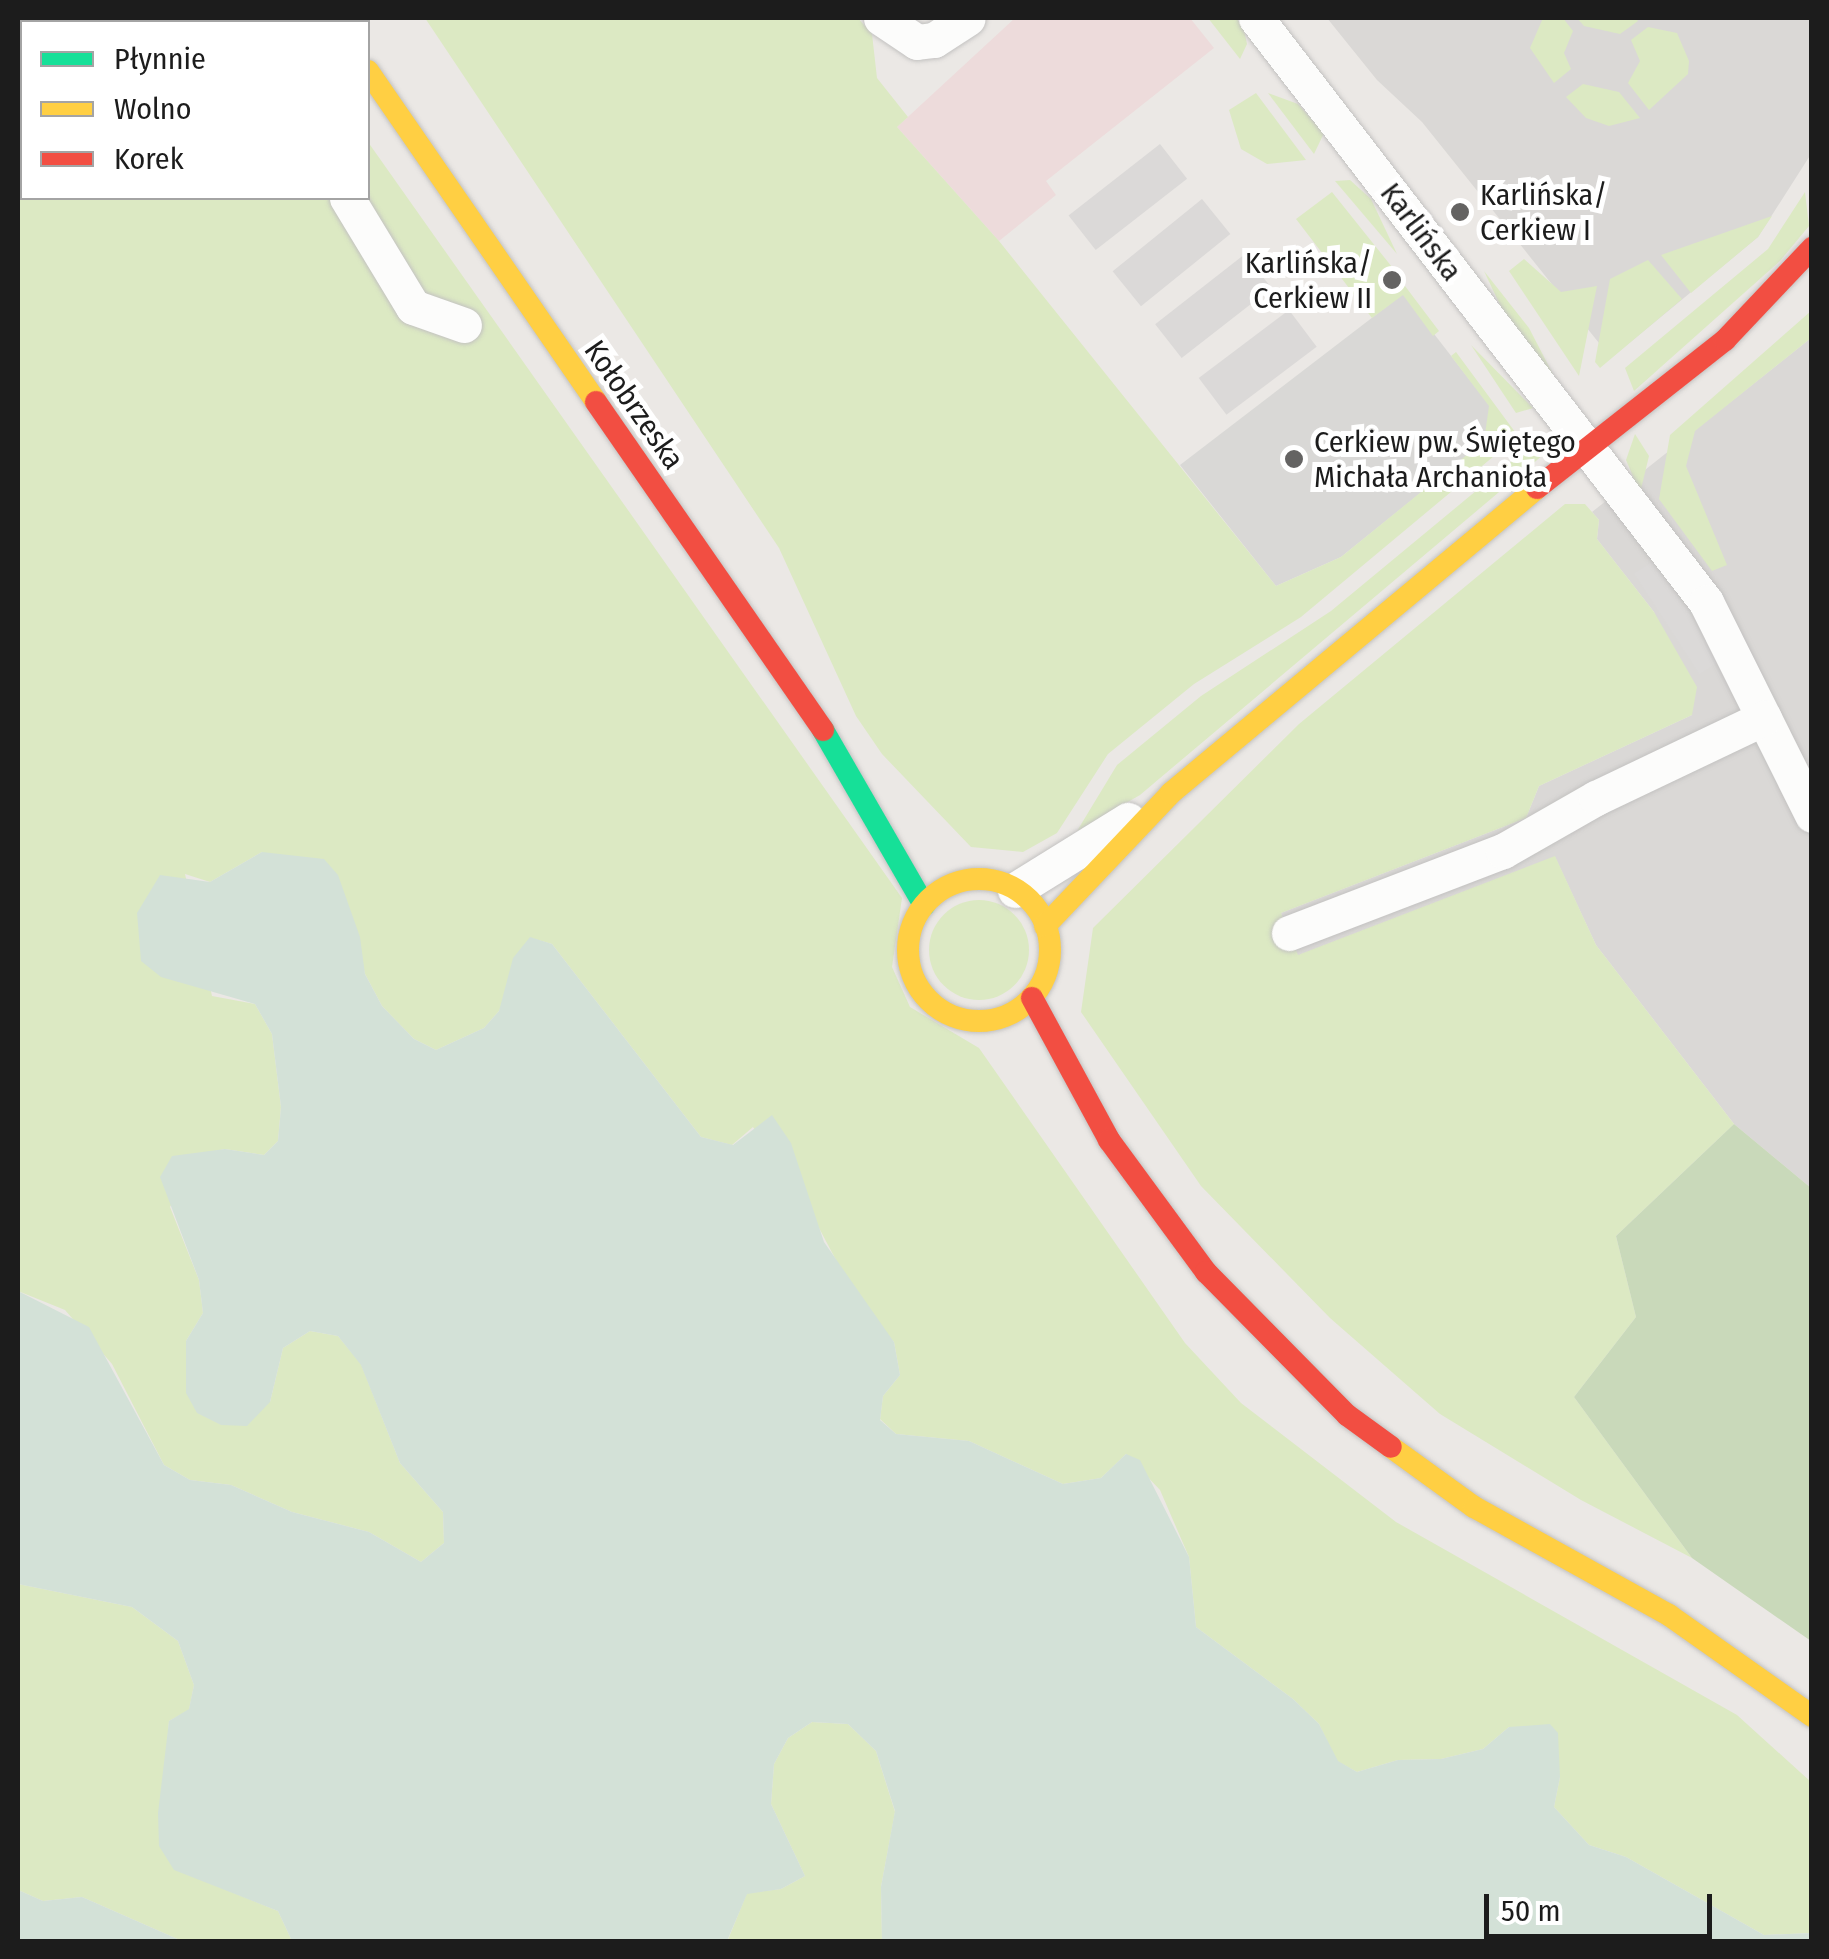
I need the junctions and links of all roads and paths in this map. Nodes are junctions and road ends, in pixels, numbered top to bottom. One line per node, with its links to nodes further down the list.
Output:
1 (881, 18): 2 (street)
2 (968, 18)
3 (1256, 18): 8 (street, Karlińska)
4 (370, 74): 10 (main road, Kołobrzeska)
5 (348, 200): 7 (street)
6 (1812, 248): 8 (main road)
7 (464, 326)
8 (1586, 447): 9 (street, Karlińska); 11 (main road)
9 (1764, 718): 12 (street, Karlińska); 17 (street)
10 (852, 772): 13 (main road, Kołobrzeska); 15 (main road, Kołobrzeska)
11 (1171, 793): 14 (street); 16 (main road)
12 (1812, 816)
13 (918, 841)
14 (1015, 890): 15 (main road); 16 (main road)
15 (924, 905): 18 (main road)
16 (1046, 926): 18 (main road)
17 (1289, 934)
18 (1032, 998): 20 (main road)
19 (1046, 1073): 20 (main road)
20 (1109, 1140): 21 (main road)
21 (1812, 1716)

